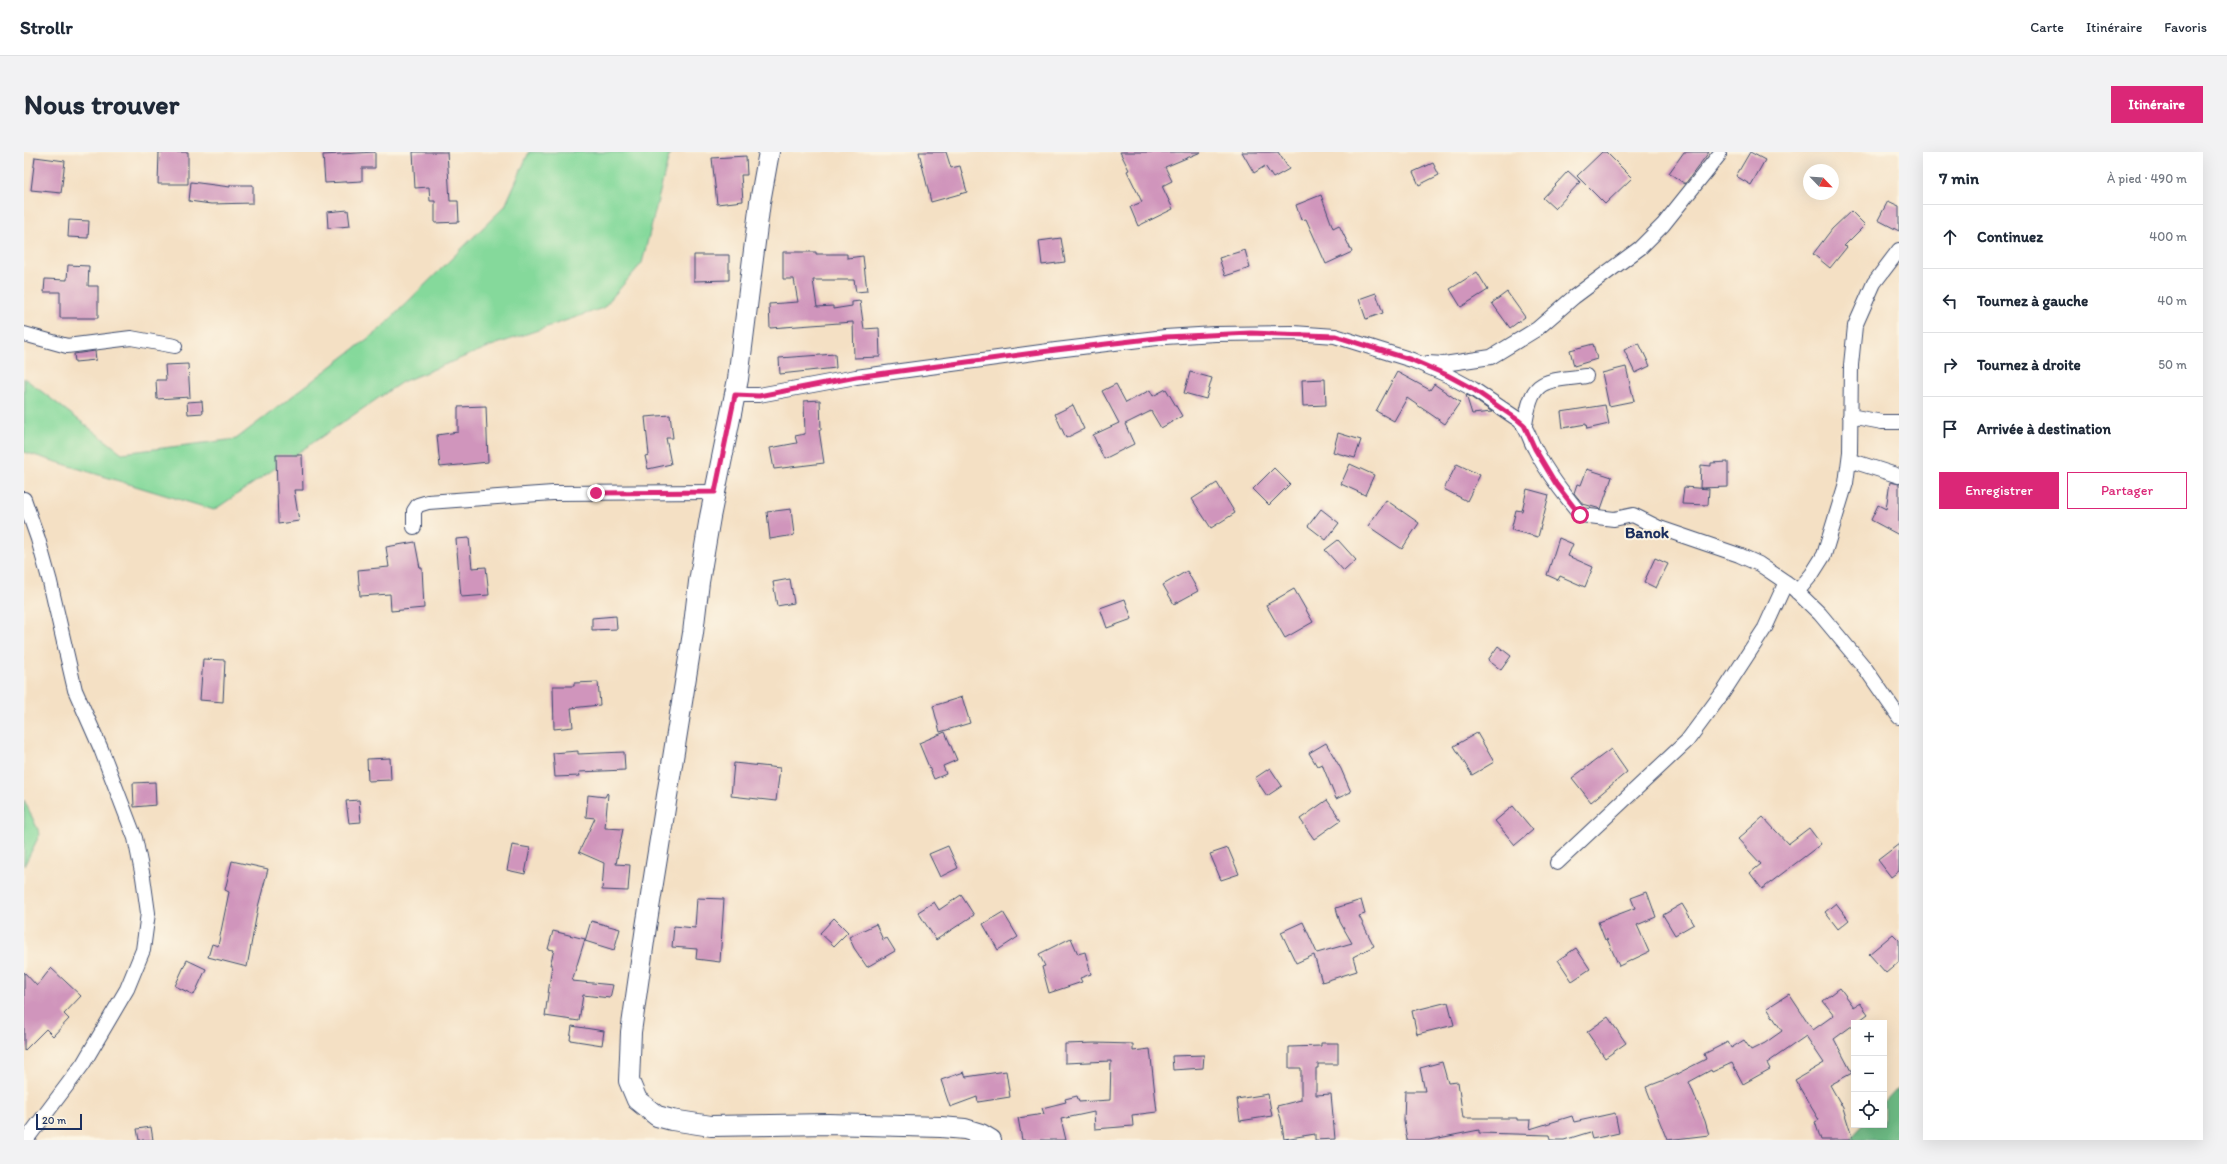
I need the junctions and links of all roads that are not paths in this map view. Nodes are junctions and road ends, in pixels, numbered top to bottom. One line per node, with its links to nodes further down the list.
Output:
1 (769, 152): 8 (street)
2 (1719, 155): 6 (street)
3 (1899, 250): 9 (street)
4 (24, 334): 5 (street)
5 (175, 346)
6 (1418, 362): 8 (street); 11 (street)
7 (1586, 376): 11 (street)
8 (735, 395): 14 (street)
9 (1850, 416): 10 (street); 12 (street)
10 (1899, 422)
11 (1524, 425): 17 (street)
12 (1849, 460): 13 (street); 18 (street)
13 (1899, 476)
14 (715, 492): 16 (street); 22 (street)
15 (24, 499): 21 (street)
16 (414, 527)
17 (1786, 582): 18 (street); 20 (street)
18 (1797, 592): 19 (street)
19 (1899, 717)
20 (1557, 862)
21 (26, 1140)
22 (990, 1140)

